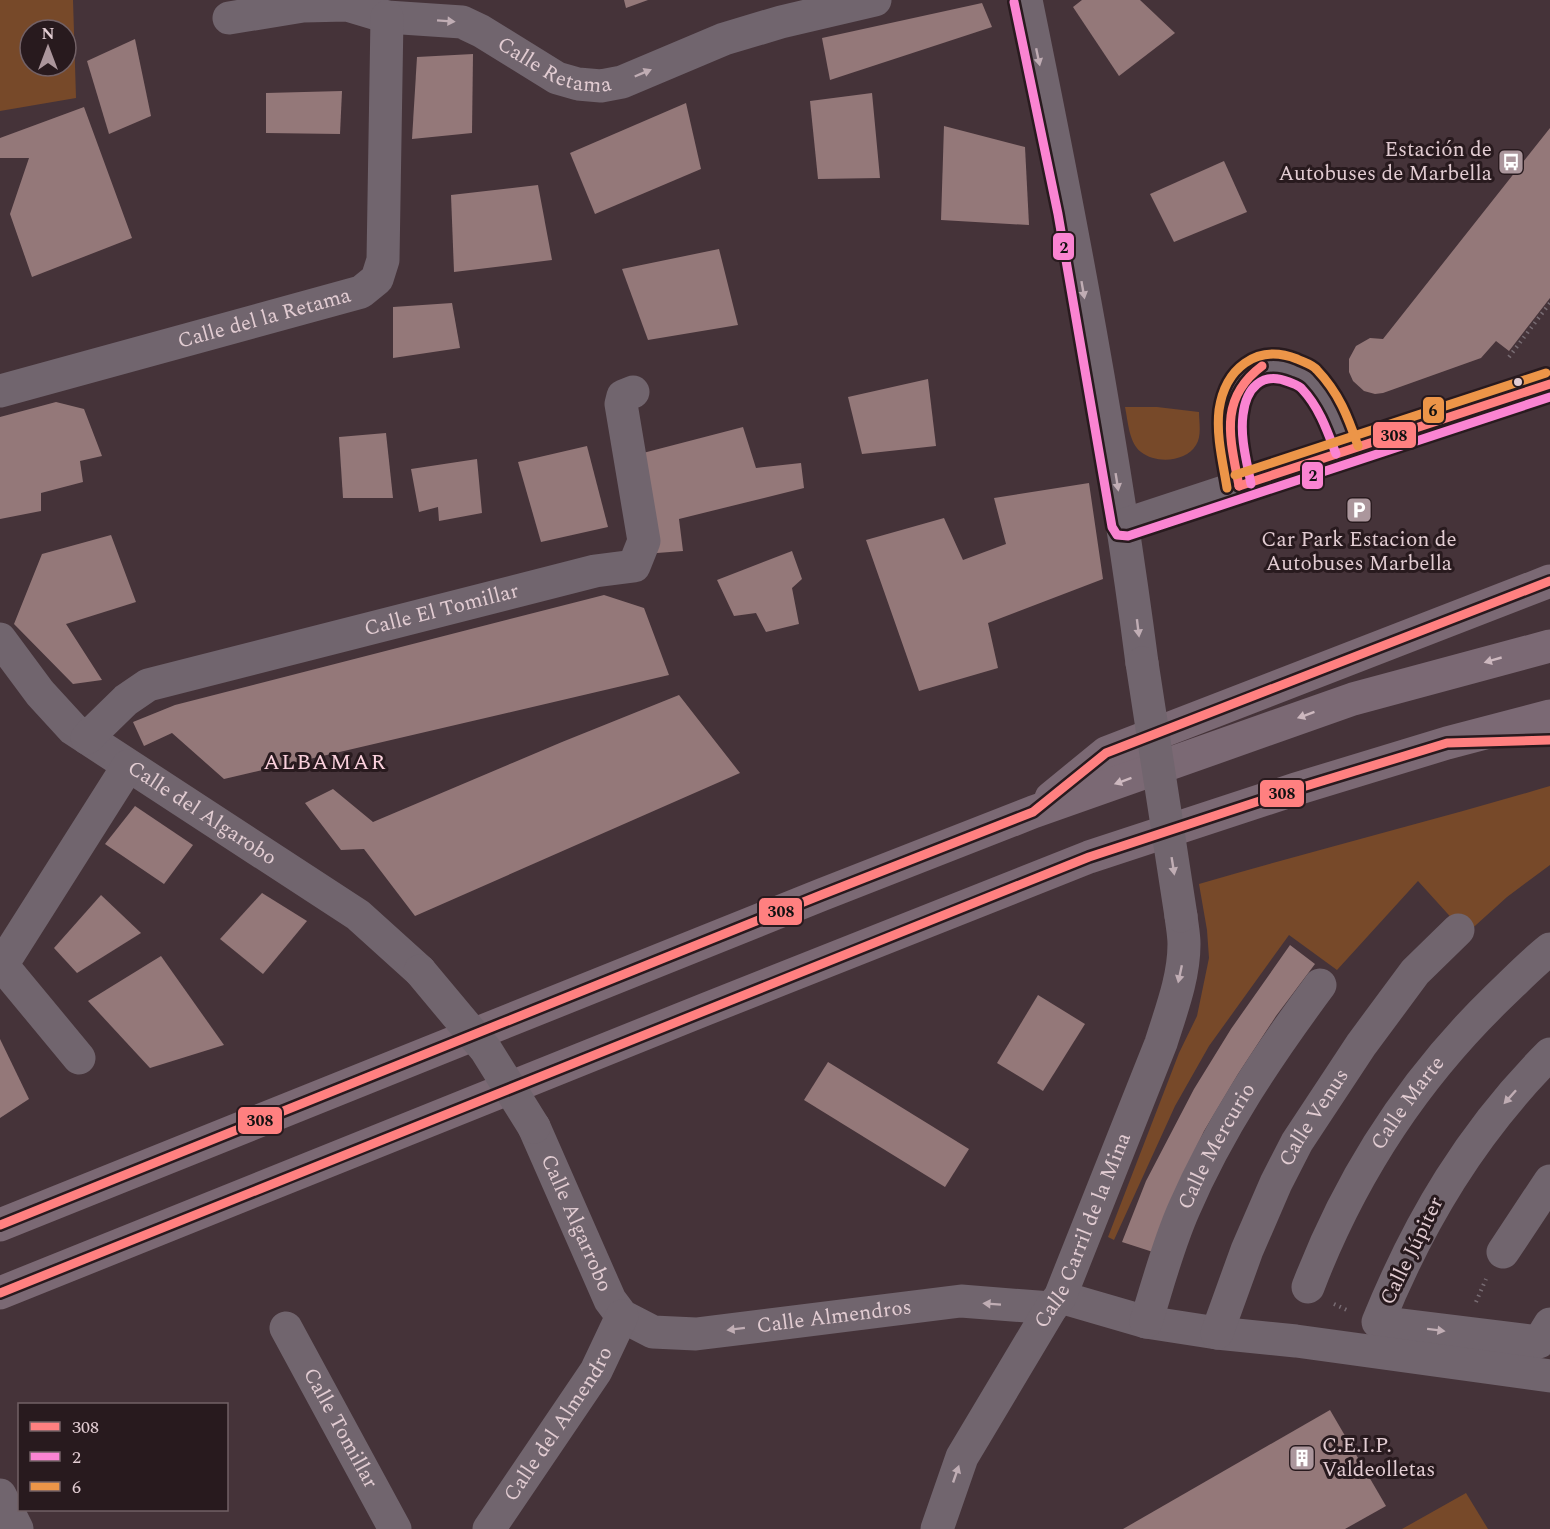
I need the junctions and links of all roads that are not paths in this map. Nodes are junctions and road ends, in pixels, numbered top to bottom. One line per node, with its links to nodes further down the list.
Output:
1 (875, 0): 3 (street, Calle Retama, one-way to 1)
2 (1026, 0): 10 (street, one-way to 10)
3 (387, 17): 4 (street, Calle Retama); 6 (street, Calle del la Retama)
4 (229, 18)
5 (1550, 384): 8 (street)
6 (0, 391)
7 (633, 392): 15 (street, Calle El Tomillar)
8 (1347, 450): 9 (street); 9 (street)
9 (1239, 486): 10 (street)
10 (1124, 525): 31 (street, Calle Carril de la Mina, one-way to 31, bridge)
11 (1550, 581): 19 (highway)
12 (0, 639): 15 (street, Calle del Algarobo)
13 (1550, 646): 19 (highway, one-way to 19)
14 (1550, 716): 17 (highway)
15 (87, 738): 18 (street, Calle del Algarobo)
16 (1550, 740): 17 (highway)
17 (1447, 743): 30 (highway)
18 (128, 766): 24 (street); 25 (street, Calle del Algarobo, bridge)
19 (1033, 812): 27 (highway)
20 (1458, 930): 35 (street, Calle Venus)
21 (1550, 949): 29 (street, Calle Marte)
22 (1320, 985): 33 (street, Calle Mercurio)
23 (1550, 1054): 36 (street, Calle Júpiter, one-way to 36)
24 (79, 1058)
25 (534, 1127): 32 (street, Calle Algarrobo)
26 (1550, 1181): 28 (street)
27 (0, 1225)
28 (1503, 1252)
29 (1308, 1287)
30 (0, 1293)
31 (1055, 1303): 32 (street, Calle Almendros, one-way to 32); 33 (street, Calle Almendros); 42 (street, Calle Carril de la Mina, one-way to 31)
32 (622, 1316): 41 (street, Calle del Almendro)
33 (1146, 1322): 35 (street, Calle Almendros)
34 (286, 1328): 40 (street, Calle Tomillar)
35 (1217, 1333): 37 (street, Calle Almendros)
36 (1544, 1333)
37 (1550, 1376)
38 (0, 1495): 39 (street)
39 (17, 1529)
40 (395, 1529)
41 (489, 1529)
42 (937, 1529)

